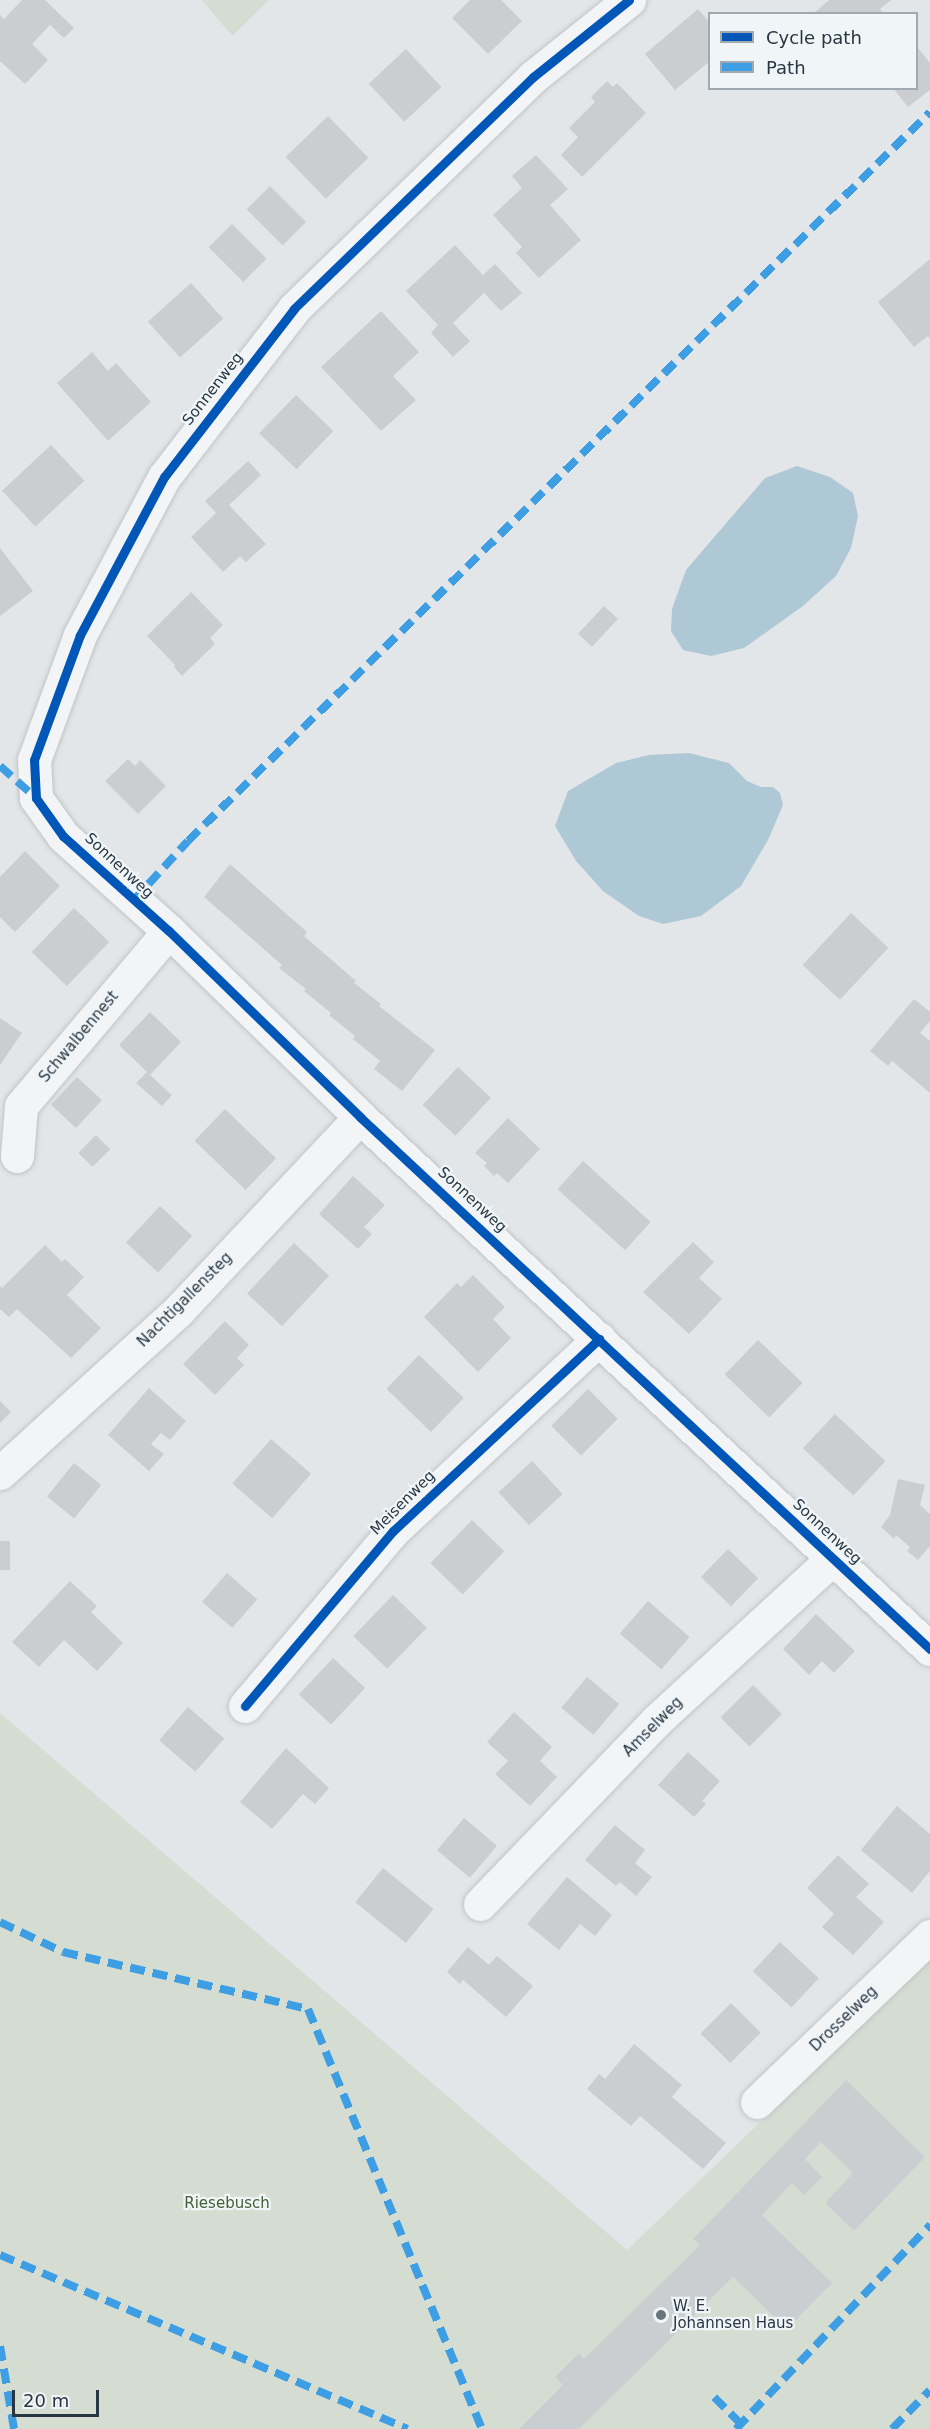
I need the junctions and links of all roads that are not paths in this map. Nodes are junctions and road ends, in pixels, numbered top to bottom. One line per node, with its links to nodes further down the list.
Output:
1 (629, 0): 2 (street, Sonnenweg)
2 (169, 931): 3 (street, Sonnenweg); 4 (street, Schwalbennest)
3 (360, 1117): 5 (street, Sonnenweg); 6 (street, Nachtigallensteg)
4 (17, 1156)
5 (599, 1339): 7 (street, Sonnenweg); 9 (street, Meisenweg)
6 (0, 1473)
7 (833, 1558): 8 (street, Sonnenweg); 10 (street, Amselweg)
8 (930, 1649)
9 (245, 1706)
10 (480, 1904)
11 (930, 1936): 12 (street, Drosselweg)
12 (758, 2102)

